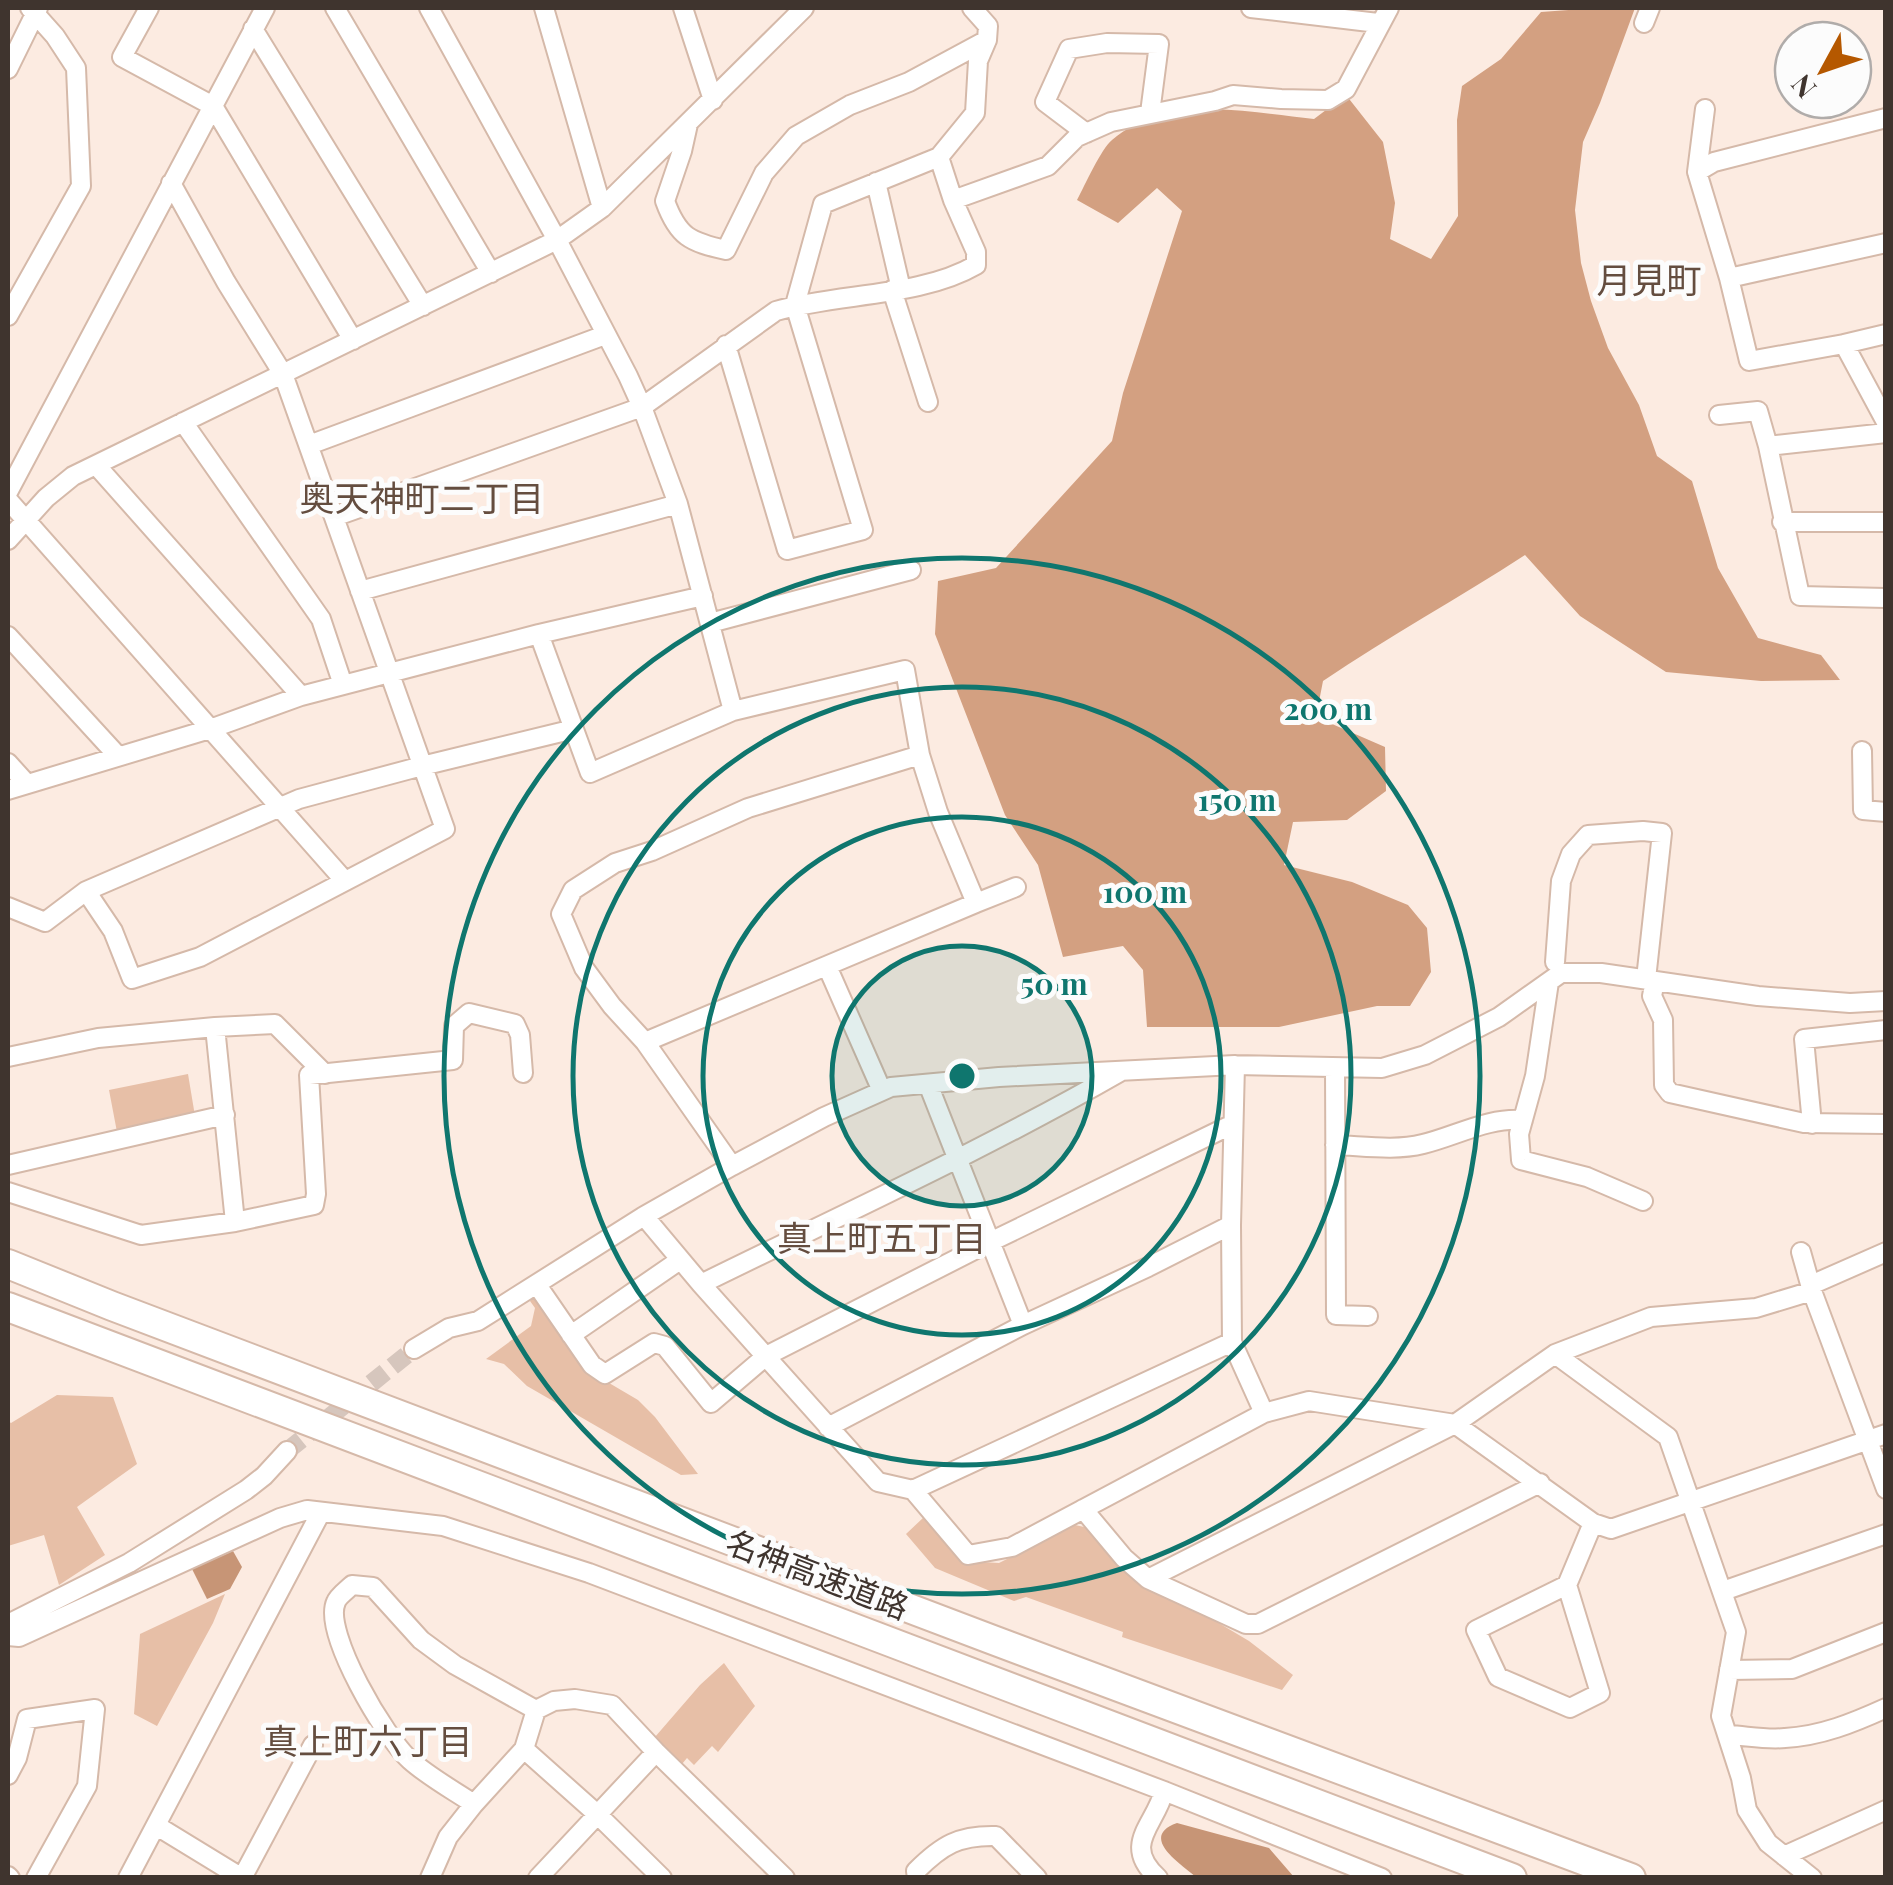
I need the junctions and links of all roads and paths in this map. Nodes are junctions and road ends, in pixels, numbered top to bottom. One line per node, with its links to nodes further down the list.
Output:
1 (149, 8): 16 (street)
2 (264, 8): 12 (street)
3 (336, 8): 30 (street)
4 (429, 8): 28 (street)
5 (544, 8): 27 (street)
6 (683, 8): 15 (street)
7 (804, 8): 15 (street)
8 (972, 8): 13 (street)
9 (1251, 8): 11 (street)
10 (34, 9): 14 (street); 35 (street)
11 (1384, 15): 18 (street)
12 (253, 29): 16 (street); 34 (street)
13 (987, 40): 20 (street); 22 (street)
14 (8, 69)
15 (713, 100): 20 (street)
16 (213, 106): 25 (street); 38 (street)
17 (1705, 109): 23 (street)
18 (1150, 113): 21 (street); 21 (street)
19 (1886, 118): 23 (street)
20 (688, 124): 27 (street)
21 (1086, 133): 26 (street)
22 (939, 157): 24 (street); 26 (street)
23 (1697, 172): 31 (street)
24 (876, 182): 32 (street); 33 (street)
25 (172, 183): 41 (street); 51 (street)
26 (953, 200): 32 (street)
27 (602, 208): 28 (street)
28 (557, 240): 30 (street); 37 (street)
29 (1886, 243): 31 (street)
30 (491, 272): 34 (street)
31 (1729, 278): 39 (street)
32 (896, 290): 33 (street); 42 (street)
33 (795, 305): 40 (street); 40 (street)
34 (423, 306): 38 (street)
35 (8, 316)
36 (1886, 334): 39 (street)
37 (605, 335): 43 (street); 48 (street)
38 (353, 340): 41 (street)
39 (1844, 344): 46 (street)
40 (726, 345): 43 (street)
41 (284, 374): 45 (street); 48 (street)
42 (928, 402)
43 (642, 408): 52 (street); 53 (street)
44 (1719, 416): 49 (street)
45 (184, 422): 50 (street); 66 (street)
46 (1886, 422)
47 (1886, 433): 49 (street)
48 (309, 446): 53 (street)
49 (1768, 446): 55 (street)
50 (96, 465): 54 (street); 67 (street)
51 (8, 496): 54 (street)
52 (678, 504): 59 (street); 60 (street)
53 (334, 518): 59 (street)
54 (24, 520): 57 (street); 70 (street)
55 (1782, 522): 56 (street); 61 (street)
56 (1886, 522)
57 (8, 540)
58 (911, 570): 62 (street)
59 (360, 591): 65 (street)
60 (702, 596): 62 (street); 63 (street)
61 (1886, 598)
62 (710, 623): 68 (street)
63 (538, 634): 65 (street); 69 (street)
64 (8, 636): 72 (street)
65 (389, 673): 66 (street); 75 (street)
66 (343, 685): 67 (street)
67 (301, 696): 70 (street)
68 (734, 710): 69 (street); 73 (street)
69 (574, 728): 75 (street)
70 (210, 729): 72 (street); 78 (street)
71 (1862, 750): 79 (street)
72 (118, 755): 76 (street)
73 (920, 755): 83 (street); 92 (street)
74 (8, 764): 76 (street)
75 (422, 766): 78 (street); 80 (street)
76 (27, 784): 77 (street)
77 (8, 790)
78 (280, 808): 80 (street); 82 (street)
79 (1886, 812)
80 (344, 880): 82 (street)
81 (1016, 887): 83 (street)
82 (86, 891): 84 (street)
83 (976, 903): 86 (street)
84 (8, 907)
85 (1555, 962): 87 (street)
86 (827, 966): 92 (street); 100 (street)
87 (1650, 980): 88 (street); 89 (street); 104 (street)
88 (1549, 982): 95 (street); 102 (street)
89 (1886, 1001)
90 (216, 1027): 93 (street); 98 (street); 101 (street)
91 (1886, 1030): 104 (street)
92 (645, 1042): 109 (street)
93 (8, 1057)
94 (1235, 1065): 95 (street); 96 (street); 103 (street)
95 (1335, 1068): 106 (street)
96 (1125, 1070): 99 (street); 107 (street)
97 (522, 1073): 98 (street)
98 (325, 1074): 113 (street)
99 (928, 1084): 100 (street); 107 (street)
100 (882, 1091): 109 (street)
101 (224, 1115): 108 (street); 113 (street)
102 (1523, 1120): 106 (street); 111 (street)
103 (1233, 1124): 114 (street); 115 (street)
104 (1812, 1124): 105 (street)
105 (1886, 1124)
106 (1336, 1144): 124 (street)
107 (957, 1159): 115 (street); 120 (street)
108 (8, 1164)
109 (732, 1166): 112 (street)
110 (8, 1192): 113 (street)
111 (1643, 1201)
112 (644, 1216): 118 (street); 121 (street)
113 (235, 1222)
114 (1230, 1225): 125 (street); 127 (street)
115 (990, 1242): 125 (street); 130 (street)
116 (1800, 1252): 122 (street)
117 (1884, 1257): 122 (street)
118 (680, 1260): 120 (street); 126 (street)
119 (8, 1264): 176 (highway, 名神高速道路)
120 (701, 1284): 130 (street)
121 (537, 1285): 126 (street); 128 (street)
122 (1812, 1288): 129 (street); 134 (street)
123 (8, 1307): 175 (highway, 名神高速道路)
124 (1368, 1316)
125 (1023, 1325): 133 (street)
126 (571, 1335): 130 (street)
127 (1232, 1342): 131 (street); 138 (street)
128 (414, 1349)
129 (1554, 1354): 132 (street); 139 (street)
130 (766, 1356): 133 (street)
131 (1264, 1412): 132 (street); 140 (street)
132 (1455, 1424): 136 (street); 144 (street)
133 (828, 1427): 138 (street)
134 (1877, 1437): 137 (street); 139 (street)
135 (286, 1451): 147 (street)
136 (1540, 1484): 142 (street); 144 (street)
137 (1886, 1488)
138 (913, 1490): 140 (street)
139 (1691, 1501): 142 (street); 146 (street)
140 (1083, 1509): 144 (street)
141 (321, 1512): 149 (street); 158 (street); 162 (street)
142 (1593, 1524): 145 (street)
143 (1886, 1534): 146 (street)
144 (1148, 1579)
145 (1567, 1584): 145 (street)
146 (1723, 1591): 150 (street)
147 (8, 1624)
148 (1886, 1632): 150 (street)
149 (8, 1636)
150 (1729, 1670): 153 (street)
151 (1886, 1708): 153 (street)
152 (536, 1710): 155 (street); 156 (street); 159 (street)
153 (1729, 1735): 163 (street)
154 (313, 1745): 167 (street)
155 (524, 1749): 159 (street); 161 (street)
156 (656, 1752): 161 (street); 170 (street)
157 (8, 1775): 165 (street)
158 (1164, 1792): 173 (street); 174 (street)
159 (474, 1804): 168 (street)
160 (1886, 1810): 163 (street)
161 (597, 1814): 164 (street); 169 (street)
162 (157, 1826): 166 (street); 167 (street)
163 (1784, 1856): 177 (street)
164 (540, 1877)
165 (36, 1878)
166 (128, 1878)
167 (242, 1878)
168 (430, 1878)
169 (662, 1878)
170 (785, 1878)
171 (917, 1878): 172 (street)
172 (1037, 1878)
173 (1158, 1878)
174 (1382, 1878)
175 (1512, 1878)
176 (1631, 1878)
177 (1812, 1878)

